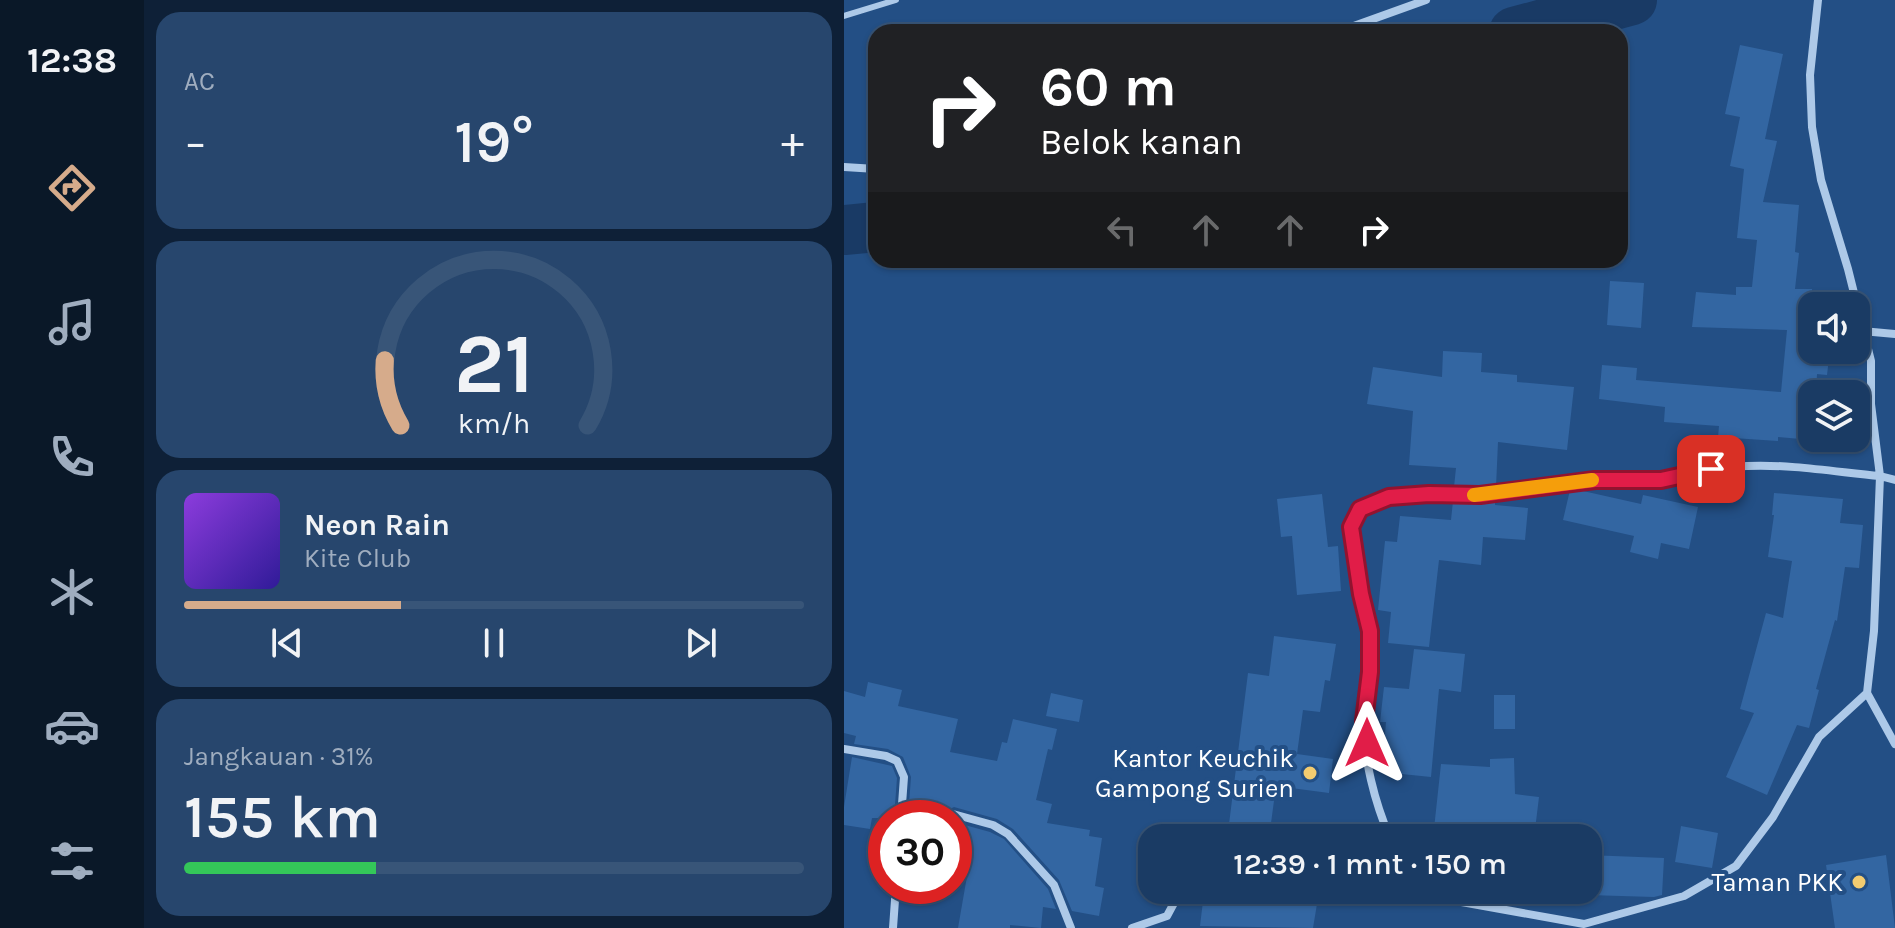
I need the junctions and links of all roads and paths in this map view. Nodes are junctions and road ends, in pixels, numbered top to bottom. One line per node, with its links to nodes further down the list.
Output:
1 (896, 0): 4 (lane)
2 (1426, 0): 5 (street)
3 (1818, 0): 8 (street)
4 (844, 16)
5 (1359, 24)
6 (844, 167): 7 (street)
7 (868, 168)
8 (1853, 292)
9 (1870, 332): 10 (street)
10 (1895, 334)
11 (1870, 358): 12 (street)
12 (1880, 476): 13 (street); 14 (street); 19 (street)
13 (1895, 480)
14 (1867, 693): 15 (street); 24 (street)
15 (1895, 744)
16 (844, 749): 17 (street)
17 (902, 800)
18 (972, 819): 26 (street)
19 (1386, 824)
20 (895, 904): 25 (street)
21 (1173, 904): 23 (street)
22 (1468, 904): 24 (street)
23 (1167, 916): 27 (street); 28 (street)
24 (1584, 926)
25 (893, 928)
26 (1071, 928)
27 (1132, 928)
28 (1170, 928)

